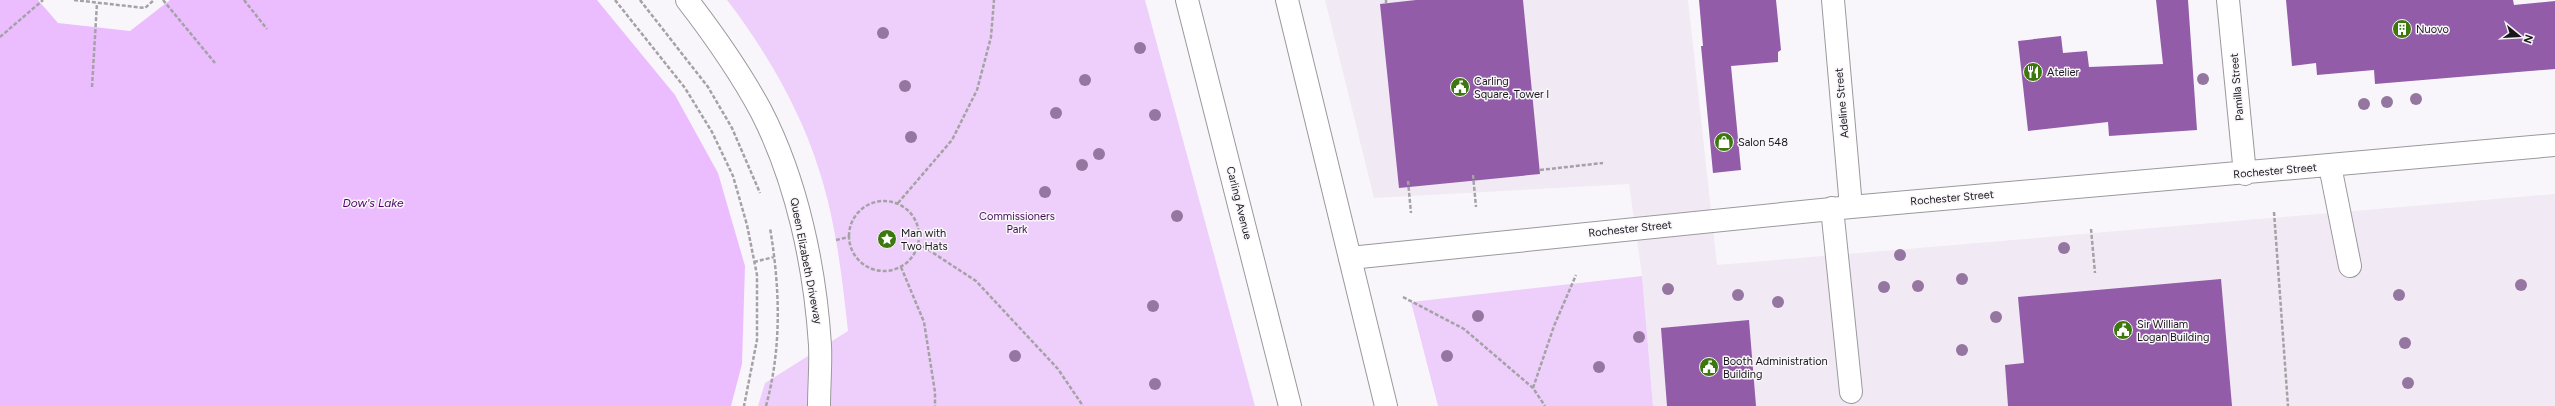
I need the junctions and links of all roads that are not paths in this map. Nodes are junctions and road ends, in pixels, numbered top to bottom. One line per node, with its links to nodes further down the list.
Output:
1 (687, 0): 13 (street, Queen Elizabeth Driveway)
2 (1187, 0): 14 (street, Carling Avenue)
3 (1287, 0): 10 (street)
4 (1833, 0): 9 (street, Adeline Street)
5 (2228, 0): 8 (street, Pamilla Street)
6 (2555, 145): 7 (street, Rochester Street)
7 (2330, 166): 8 (street, Rochester Street); 11 (street)
8 (2245, 174): 9 (street, Rochester Street)
9 (1842, 208): 10 (street, Rochester Street); 12 (street, Adeline Street)
10 (1350, 258): 15 (street)
11 (2350, 266)
12 (1852, 392)
13 (819, 406)
14 (1290, 406)
15 (1386, 406)

